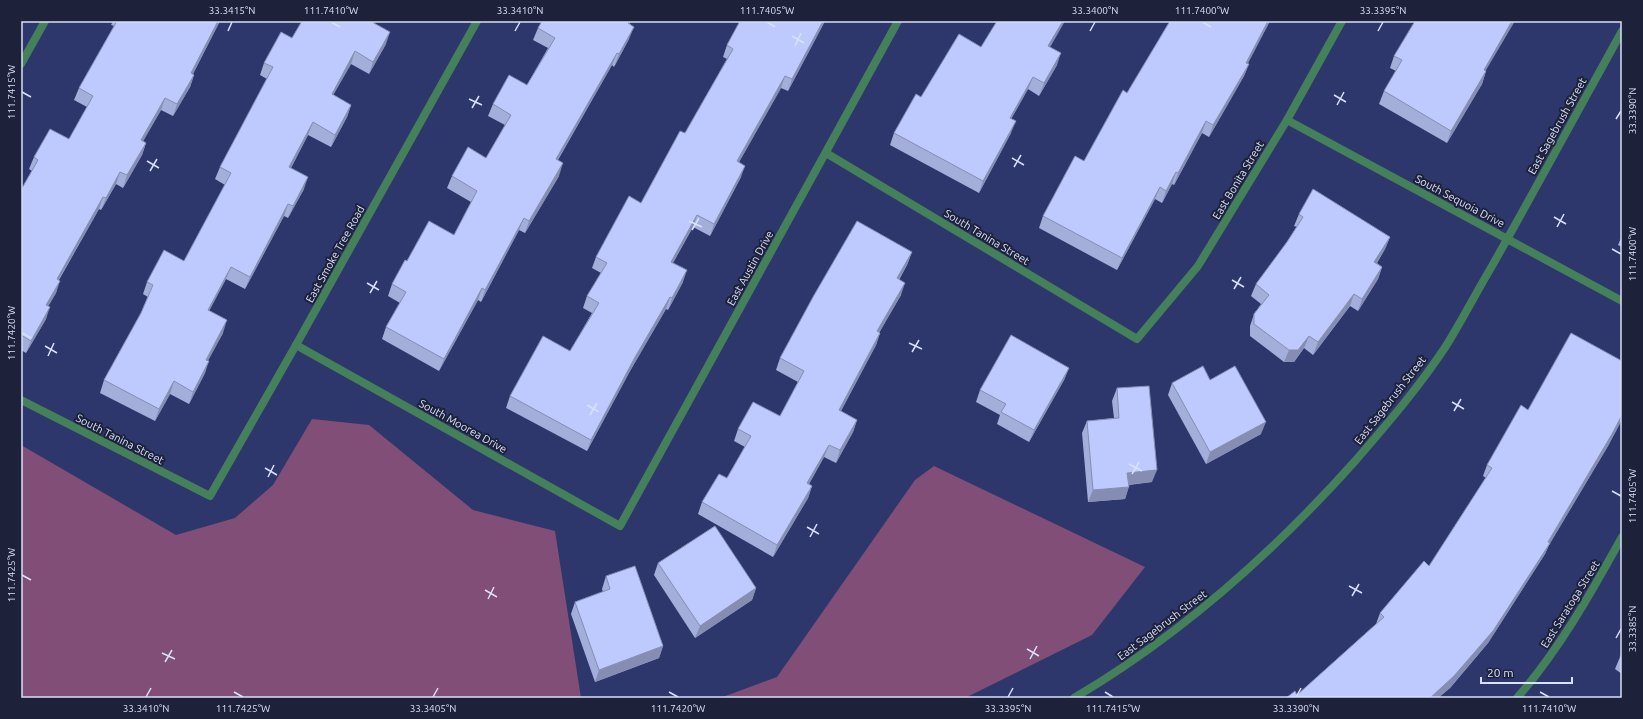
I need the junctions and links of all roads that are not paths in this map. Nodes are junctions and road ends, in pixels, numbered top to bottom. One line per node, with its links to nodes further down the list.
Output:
1 (45, 21): 6 (street)
2 (477, 21): 12 (street, East Smoke Tree Road)
3 (898, 21): 8 (street, East Austin Drive)
4 (1342, 21): 7 (street, East Bonita Street)
5 (1622, 31): 9 (street, East Sagebrush Street)
6 (21, 64)
7 (1287, 120): 9 (street, South Sequoia Drive); 11 (street, East Bonita Street)
8 (826, 153): 11 (street, South Tanina Street); 15 (street, East Austin Drive)
9 (1507, 239): 10 (street, South Sequoia Drive); 17 (street, East Sagebrush Street)
10 (1622, 301)
11 (1137, 339)
12 (296, 346): 14 (street, East Smoke Tree Road); 15 (street, South Moorea Drive)
13 (21, 400): 14 (street, South Tanina Street)
14 (210, 496)
15 (620, 526)
16 (1622, 537): 18 (street, East Saratoga Street)
17 (1074, 698)
18 (1517, 698)

